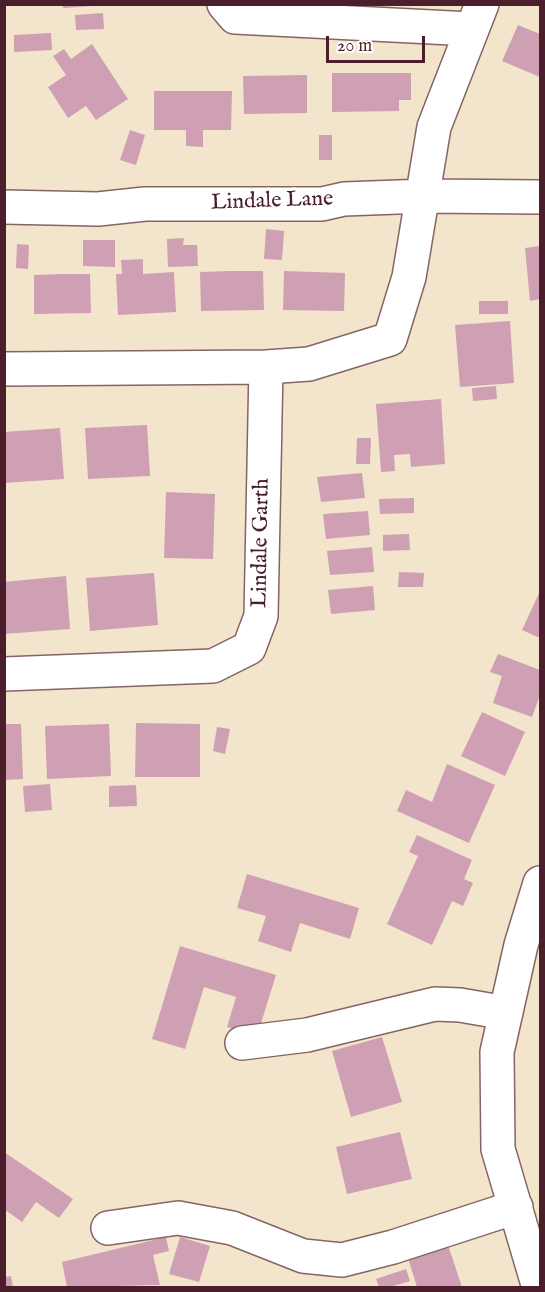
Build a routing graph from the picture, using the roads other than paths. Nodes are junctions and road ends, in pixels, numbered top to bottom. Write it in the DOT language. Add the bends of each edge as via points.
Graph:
graph roads {
  1 [pos="224,4"];
  2 [pos="476,17"];
  3 [pos="424,196"];
  4 [pos="540,196"];
  5 [pos="4,207"];
  6 [pos="266,367"];
  7 [pos="4,369"];
  8 [pos="4,674"];
  9 [pos="540,883"];
  10 [pos="506,1013"];
  11 [pos="242,1043"];
  12 [pos="516,1207"];
  13 [pos="108,1228"];
  14 [pos="538,1287"];
  1 -- 2 [label="street" via="235,17"];
  2 -- 3 [label="street" via="434,127"];
  3 -- 4 [label="street, Lindale Lane"];
  3 -- 5 [label="street, Lindale Lane" via="344,199 322,204"];
  3 -- 6 [label="street" via="409,277 390,339 309,364"];
  6 -- 7 [label="street"];
  6 -- 8 [label="street, Lindale Garth" via="261,616 249,648 213,666"];
  9 -- 10 [label="street"];
  10 -- 11 [label="street" via="435,1004 307,1035"];
  10 -- 12 [label="street" via="497,1052 498,1149"];
  12 -- 13 [label="street" via="342,1260 303,1256 232,1228 178,1218"];
  12 -- 14 [label="street"];
}
